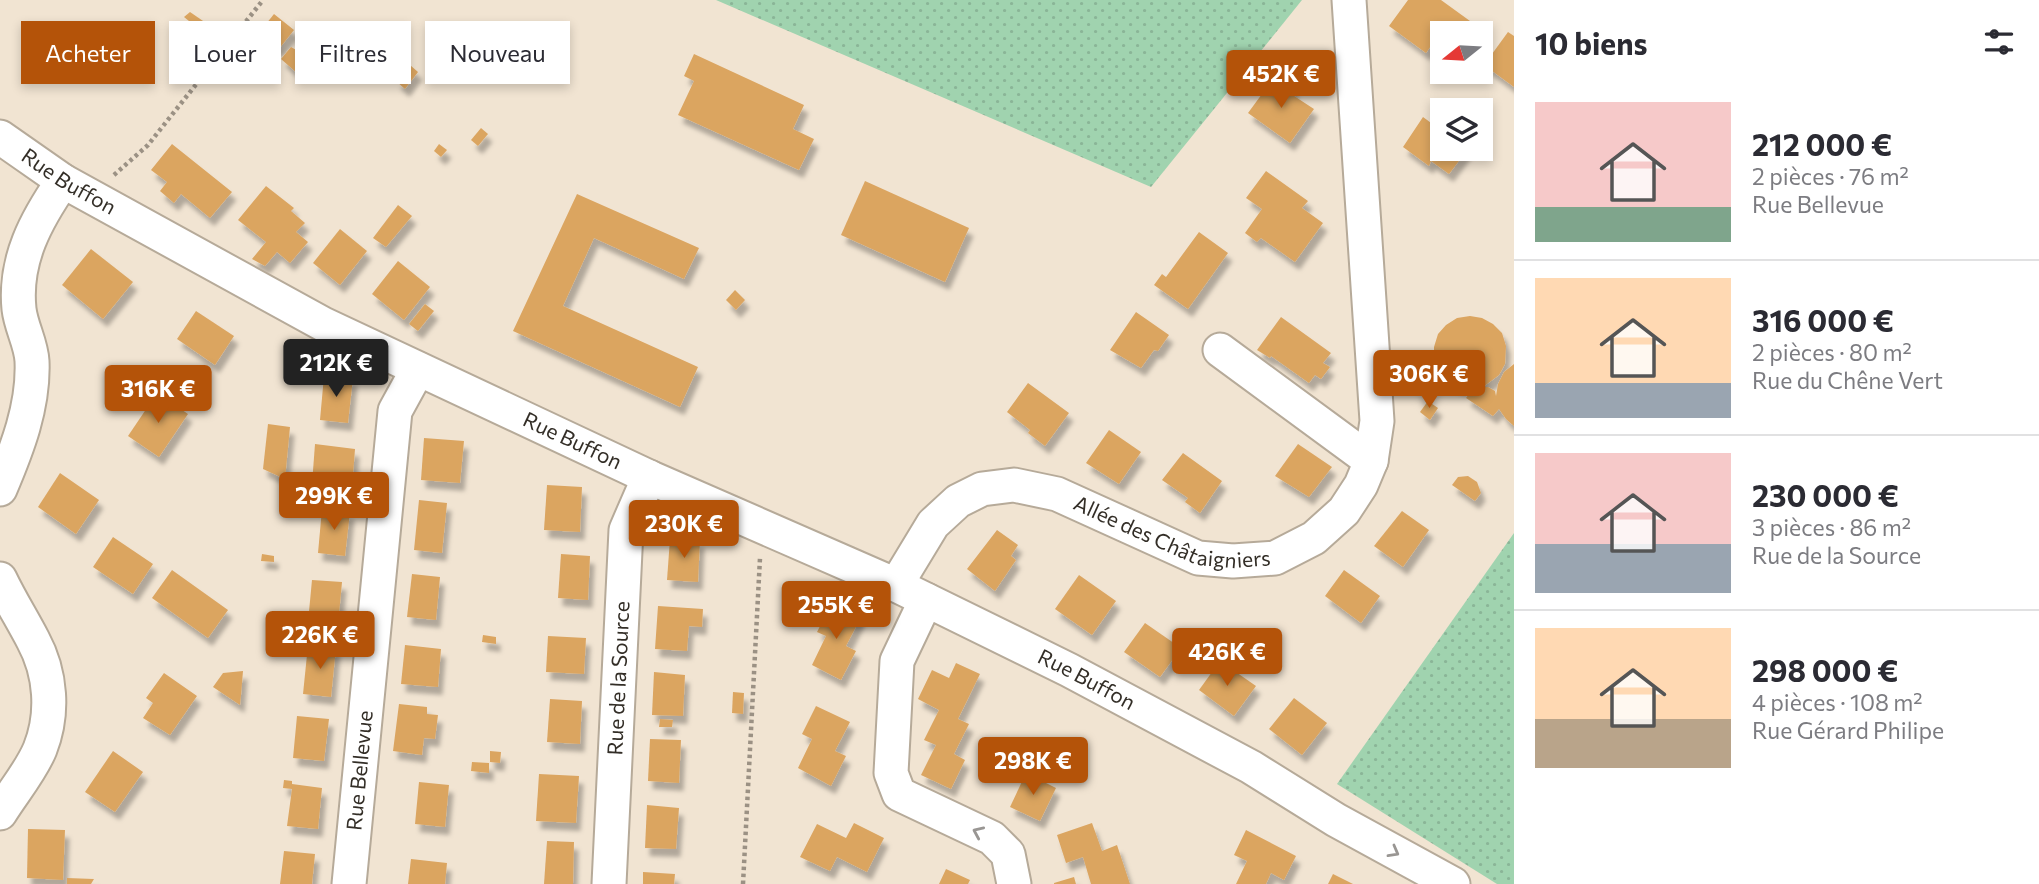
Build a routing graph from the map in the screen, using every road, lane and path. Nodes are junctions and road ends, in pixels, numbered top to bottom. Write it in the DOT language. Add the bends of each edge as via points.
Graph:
graph roads {
  1 [pos="263,0"];
  2 [pos="1349,0"];
  3 [pos="0,137"];
  4 [pos="76,189"];
  5 [pos="1220,350"];
  6 [pos="418,369"];
  7 [pos="1371,461"];
  8 [pos="649,477"];
  9 [pos="0,489"];
  10 [pos="762,526"];
  11 [pos="0,579"];
  12 [pos="896,585"];
  13 [pos="926,600"];
  14 [pos="0,813"];
  15 [pos="349,884"];
  16 [pos="609,884"];
  17 [pos="743,884"];
  18 [pos="1014,884"];
  19 [pos="1453,884"];
  1 -- 4 [label="path" via="148,145"];
  2 -- 7 [label="street, Allée des Châtaigniers" via="1377,421"];
  3 -- 4 [label="street, Rue Buffon"];
  4 -- 6 [label="street, Rue Buffon" via="323,324"];
  4 -- 9 [label="street" via="29,235 19,273 19,310 32,359 30,393 18,448"];
  5 -- 7 [label="street"];
  6 -- 8 [label="street, Rue Buffon"];
  6 -- 15 [label="street, Rue Bellevue" via="395,411"];
  7 -- 12 [label="street, Allée des Châtaigniers" via="1344,511 1314,538 1275,558 1198,558 1058,494 1014,485 982,489 958,501 933,524"];
  8 -- 10 [label="street, Rue Buffon"];
  8 -- 16 [label="street, Rue de la Source" via="626,530"];
  10 -- 12 [label="street, Rue Buffon"];
  10 -- 17 [label="path"];
  11 -- 14 [label="street" via="46,674 48,715 39,750"];
  12 -- 13 [label="street, Rue Buffon"];
  18 -- 13 [label="street, one-way" via="1008,854 992,838 900,794 891,773 897,661"];
  13 -- 19 [label="street, Rue Buffon, one-way" via="1251,766 1336,820"];
}
